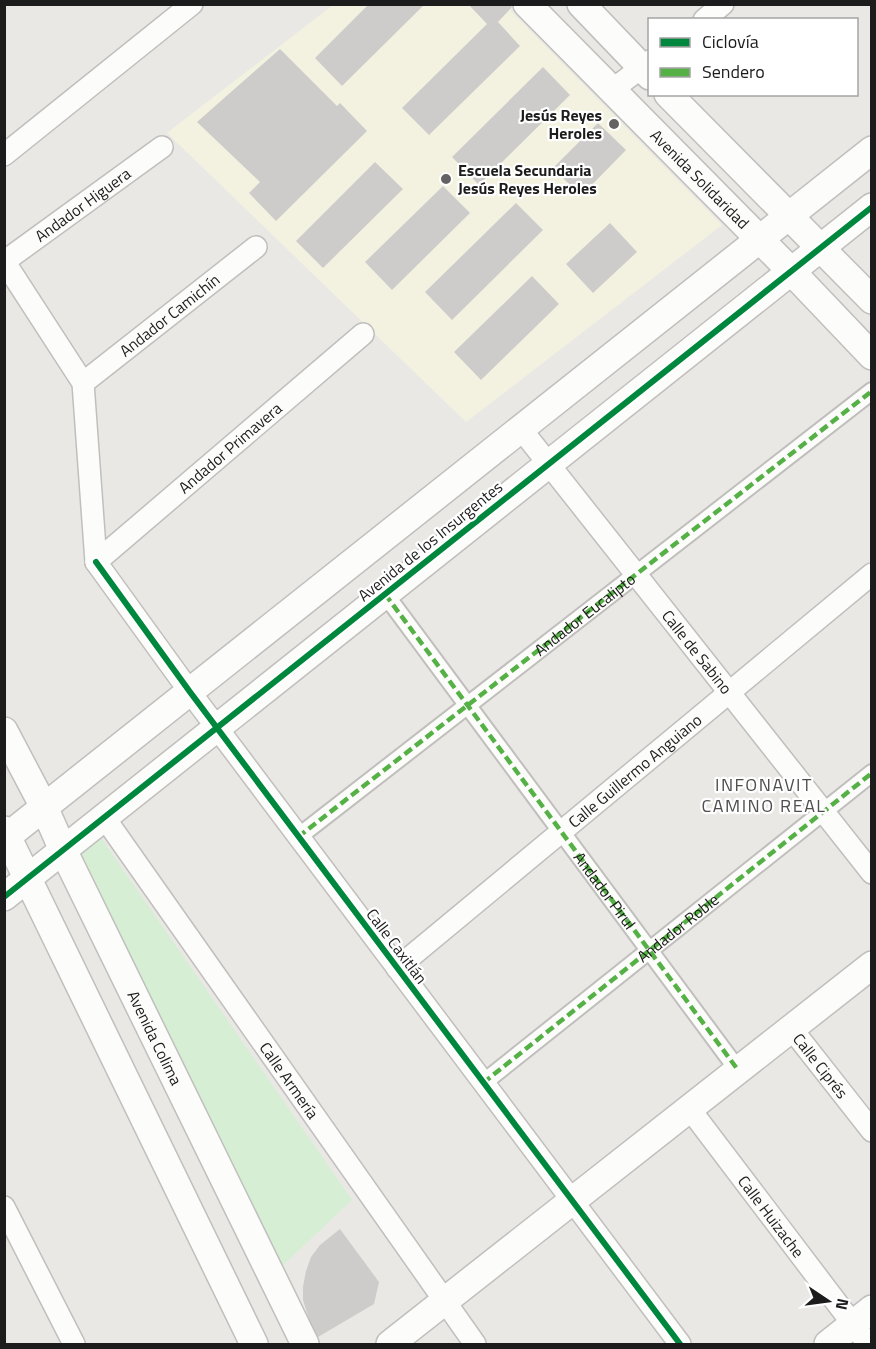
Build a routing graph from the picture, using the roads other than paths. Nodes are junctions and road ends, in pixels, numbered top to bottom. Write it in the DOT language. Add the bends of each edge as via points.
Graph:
graph roads {
  1 [pos="192,4"];
  2 [pos="527,4"];
  3 [pos="581,4"];
  4 [pos="723,4"];
  5 [pos="706,18"];
  6 [pos="647,68"];
  7 [pos="612,90"];
  8 [pos="670,96"];
  9 [pos="162,147"];
  10 [pos="872,150"];
  11 [pos="4,155"];
  12 [pos="872,207"];
  13 [pos="787,217"];
  14 [pos="759,239"];
  15 [pos="256,247"];
  16 [pos="820,248"];
  17 [pos="5,261"];
  18 [pos="791,271"];
  19 [pos="872,300"];
  20 [pos="363,334"];
  21 [pos="872,356"];
  22 [pos="83,383"];
  23 [pos="872,391"];
  24 [pos="521,429"];
  25 [pos="548,464"];
  26 [pos="96,562"];
  27 [pos="636,574"];
  28 [pos="872,574"];
  29 [pos="385,594"];
  30 [pos="190,692"];
  31 [pos="729,692"];
  32 [pos="467,706"];
  33 [pos="217,728"];
  34 [pos="4,731"];
  35 [pos="872,773"];
  36 [pos="44,807"];
  37 [pos="823,812"];
  38 [pos="104,817"];
  39 [pos="561,832"];
  40 [pos="6,835"];
  41 [pos="298,837"];
  42 [pos="63,850"];
  43 [pos="872,873"];
  44 [pos="28,878"];
  45 [pos="4,897"];
  46 [pos="649,951"];
  47 [pos="872,965"];
  48 [pos="397,968"];
  49 [pos="791,1028"];
  50 [pos="738,1070"];
  51 [pos="483,1083"];
  52 [pos="689,1108"];
  53 [pos="872,1131"];
  54 [pos="572,1201"];
  55 [pos="4,1206"];
  56 [pos="445,1302"];
  57 [pos="864,1326"];
  58 [pos="74,1344"];
  59 [pos="254,1344"];
  60 [pos="304,1344"];
  61 [pos="390,1344"];
  62 [pos="476,1344"];
  63 [pos="680,1344"];
  64 [pos="828,1344"];
  1 -- 11 [label="street"];
  2 -- 7 [label="street, Avenida Solidaridad"];
  3 -- 6 [label="street"];
  4 -- 5 [label="street"];
  6 -- 7 [label="street"];
  7 -- 14 [label="street, Avenida Solidaridad"];
  8 -- 13 [label="street"];
  9 -- 17 [label="street, Andador Higuera"];
  10 -- 13 [label="street, Avenida de los Insurgentes"];
  12 -- 16 [label="street, Avenida de los Insurgentes"];
  13 -- 14 [label="street, Avenida de los Insurgentes"];
  13 -- 16 [label="street"];
  14 -- 18 [label="street, Avenida Solidaridad"];
  14 -- 24 [label="street, Avenida de los Insurgentes"];
  15 -- 22 [label="street, Andador Camichín"];
  16 -- 18 [label="street, Avenida de los Insurgentes"];
  16 -- 19 [label="street"];
  17 -- 22 [label="street"];
  18 -- 21 [label="street, Avenida Solidaridad"];
  18 -- 25 [label="street, Avenida de los Insurgentes"];
  20 -- 26 [label="street, Andador Primavera"];
  22 -- 26 [label="street"];
  23 -- 27 [label="street, Andador Eucalipto"];
  24 -- 25 [label="street, Calle de Sabino"];
  24 -- 30 [label="street, Avenida de los Insurgentes"];
  25 -- 27 [label="street, Calle de Sabino"];
  25 -- 29 [label="street, Avenida de los Insurgentes"];
  26 -- 30 [label="street, Calle Caxitlán"];
  27 -- 31 [label="street, Calle de Sabino"];
  27 -- 32 [label="street, Andador Eucalipto"];
  28 -- 31 [label="street, Calle Guillermo Anguiano"];
  29 -- 32 [label="street, Andador Pirul"];
  29 -- 33 [label="street, Avenida de los Insurgentes"];
  30 -- 33 [label="street, Calle Caxitlán"];
  30 -- 36 [label="street, Avenida de los Insurgentes"];
  31 -- 37 [label="street, Calle de Sabino"];
  31 -- 39 [label="street, Calle Guillermo Anguiano"];
  32 -- 39 [label="street, Andador Pirul"];
  32 -- 41 [label="street, Andador Eucalipto"];
  33 -- 38 [label="street, Avenida de los Insurgentes"];
  33 -- 41 [label="street, Calle Caxitlán"];
  34 -- 36 [label="street, Avenida Colima"];
  35 -- 37 [label="street, Andador Roble"];
  36 -- 40 [label="street, Avenida de los Insurgentes"];
  36 -- 42 [label="street, Avenida Colima"];
  37 -- 43 [label="street, Calle de Sabino"];
  37 -- 46 [label="street, Andador Roble"];
  38 -- 42 [label="street, Avenida de los Insurgentes"];
  38 -- 56 [label="street, Calle Armería"];
  39 -- 46 [label="street, Andador Pirul"];
  39 -- 48 [label="street, Calle Guillermo Anguiano"];
  40 -- 44 [label="street"];
  41 -- 48 [label="street, Calle Caxitlán"];
  42 -- 44 [label="street, Avenida de los Insurgentes"];
  42 -- 60 [label="street, Avenida Colima"];
  44 -- 45 [label="street, Avenida de los Insurgentes"];
  44 -- 59 [label="street"];
  46 -- 50 [label="street, Andador Pirul"];
  46 -- 51 [label="street, Andador Roble"];
  47 -- 49 [label="street"];
  48 -- 51 [label="street, Calle Caxitlán"];
  49 -- 50 [label="street"];
  49 -- 53 [label="street, Calle Ciprés"];
  50 -- 52 [label="street"];
  51 -- 54 [label="street, Calle Caxitlán"];
  52 -- 54 [label="street"];
  52 -- 57 [label="street, Calle Huizache"];
  54 -- 56 [label="street"];
  54 -- 63 [label="street, Calle Caxitlán"];
  55 -- 58 [label="street"];
  56 -- 61 [label="street"];
  56 -- 62 [label="street, Calle Armería"];
  57 -- 64 [label="street"];
}
